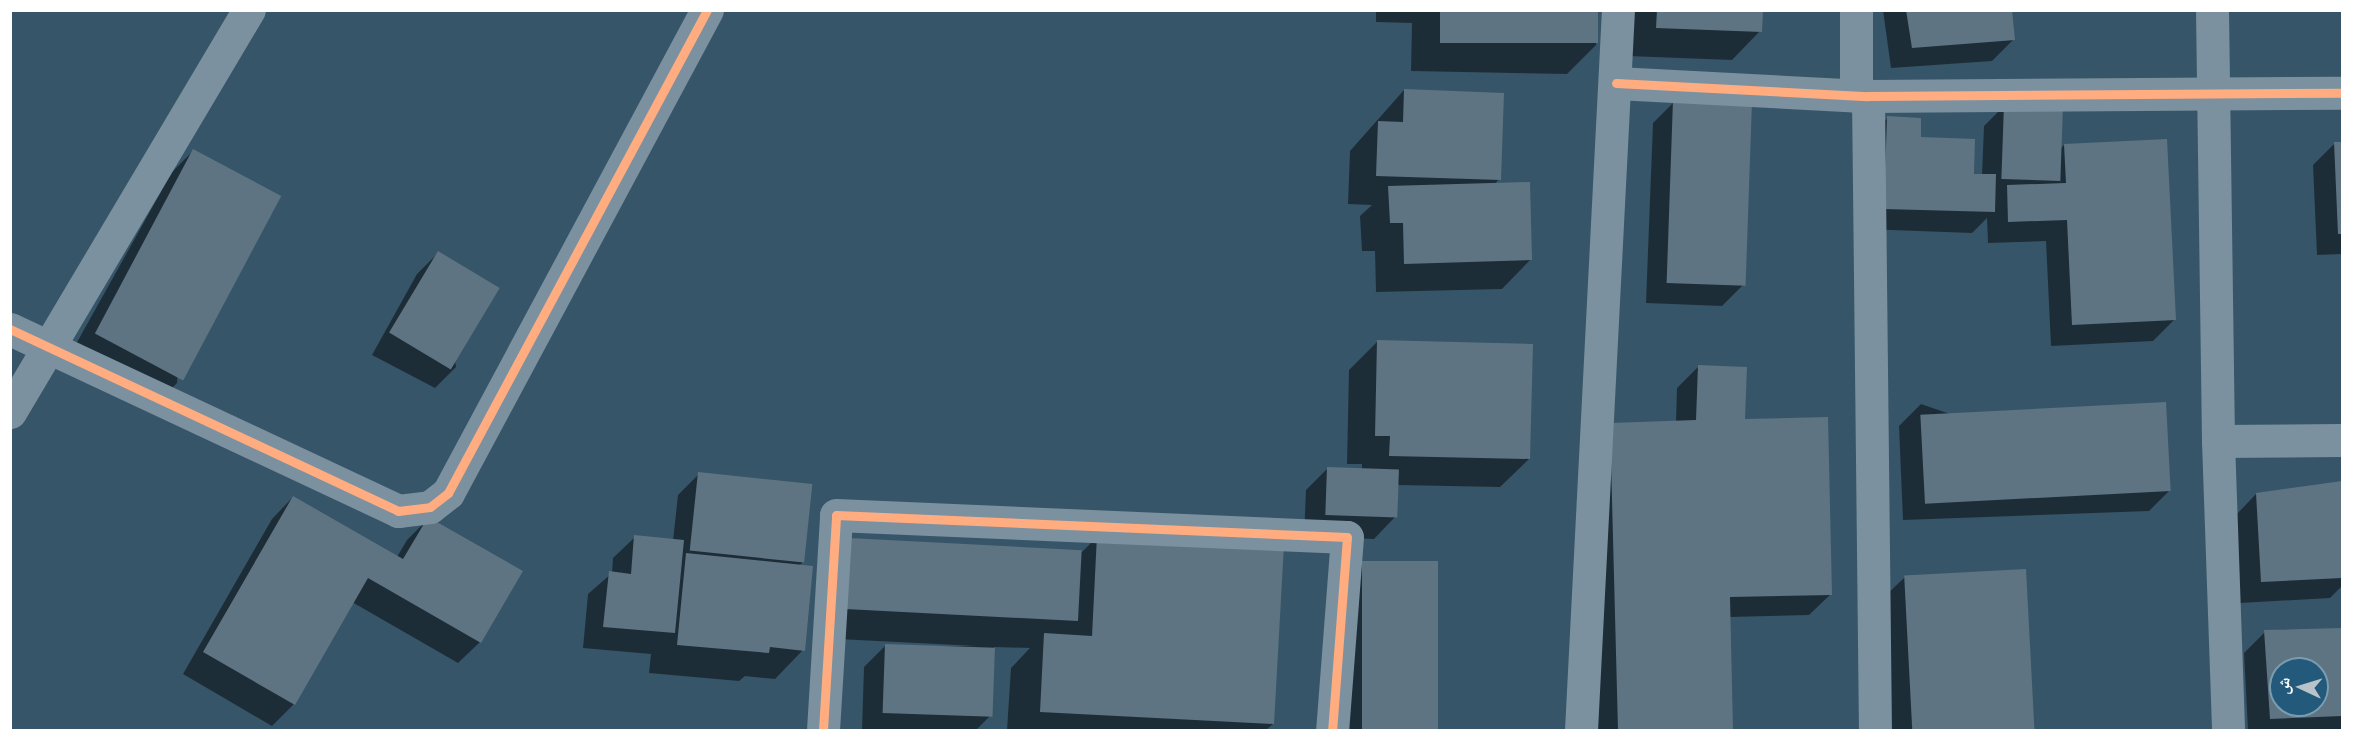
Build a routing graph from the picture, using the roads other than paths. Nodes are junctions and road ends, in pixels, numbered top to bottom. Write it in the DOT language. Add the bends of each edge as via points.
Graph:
graph roads {
  1 [pos="249,10"];
  2 [pos="707,10"];
  3 [pos="1618,10"];
  4 [pos="1856,10"];
  5 [pos="2212,10"];
  6 [pos="1616,83"];
  7 [pos="2211,93"];
  8 [pos="2343,93"];
  9 [pos="1862,96"];
  10 [pos="10,329"];
  11 [pos="46,347"];
  12 [pos="10,412"];
  13 [pos="2343,440"];
  14 [pos="2218,441"];
  15 [pos="824,730"];
  16 [pos="1332,730"];
  17 [pos="1581,730"];
  18 [pos="1875,730"];
  19 [pos="2229,730"];
  1 -- 11 [label="street" via="210,83"];
  2 -- 11 [label="street" via="448,493 430,507 398,511"];
  3 -- 6 [label="street"];
  4 -- 9 [label="street"];
  5 -- 7 [label="street"];
  6 -- 9 [label="street"];
  6 -- 17 [label="street"];
  7 -- 8 [label="street"];
  7 -- 9 [label="street"];
  7 -- 14 [label="street"];
  9 -- 18 [label="street"];
  10 -- 11 [label="street"];
  11 -- 12 [label="street"];
  13 -- 14 [label="street"];
  14 -- 19 [label="street"];
  15 -- 16 [label="street" via="836,515 1347,537"];
}
